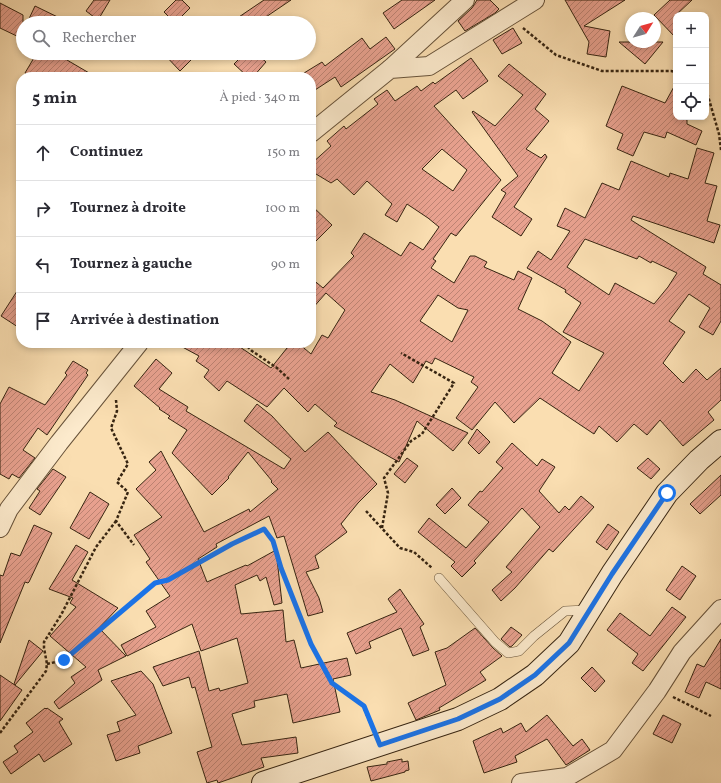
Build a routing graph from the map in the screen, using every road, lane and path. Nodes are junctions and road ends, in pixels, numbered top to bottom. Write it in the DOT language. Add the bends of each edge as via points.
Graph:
graph roads {
  1 [pos="465,0"];
  2 [pos="536,0"];
  3 [pos="510,17"];
  4 [pos="390,69"];
  5 [pos="673,71"];
  6 [pos="709,100"];
  7 [pos="316,129"];
  8 [pos="721,150"];
  9 [pos="135,348"];
  10 [pos="249,348"];
  11 [pos="401,353"];
  12 [pos="113,376"];
  13 [pos="289,379"];
  14 [pos="721,441"];
  15 [pos="366,510"];
  16 [pos="116,521"];
  17 [pos="0,528"];
  18 [pos="382,528"];
  19 [pos="134,545"];
  20 [pos="440,578"];
  21 [pos="591,609"];
  22 [pos="721,609"];
  23 [pos="47,664"];
  24 [pos="660,687"];
  25 [pos="712,716"];
  26 [pos="0,733"];
  27 [pos="380,745"];
  28 [pos="263,783"];
  29 [pos="521,783"];
  1 -- 4 [label="street"];
  2 -- 3 [label="street"];
  3 -- 4 [label="street" via="428,66"];
  3 -- 5 [label="path" via="556,55 602,71"];
  4 -- 7 [label="street"];
  6 -- 8 [label="path"];
  9 -- 12 [label="street"];
  10 -- 13 [label="path"];
  11 -- 18 [label="path" via="454,383 422,434 411,441 384,478 388,493"];
  12 -- 16 [label="path" via="116,384 117,411 111,428 128,464 117,482 128,492"];
  12 -- 17 [label="street" via="9,509"];
  14 -- 21 [label="main road" via="667,493"];
  15 -- 18 [label="path"];
  16 -- 19 [label="path"];
  16 -- 23 [label="path" via="96,547 44,642"];
  18 -- 20 [label="path" via="400,548 414,552"];
  20 -- 21 [label="lane" via="495,642 508,653 519,651 565,611"];
  21 -- 27 [label="main road" via="569,643 535,675 500,699 458,719"];
  22 -- 24 [label="street" via="682,652"];
  23 -- 26 [label="path" via="46,671"];
  23 -- 27 [label="path" via="64,660 155,583 168,580 264,529 273,541 311,644 332,683 364,706"];
  24 -- 25 [label="path" via="671,696"];
  24 -- 29 [label="street" via="613,750 566,777"];
  27 -- 28 [label="main road"];
}
